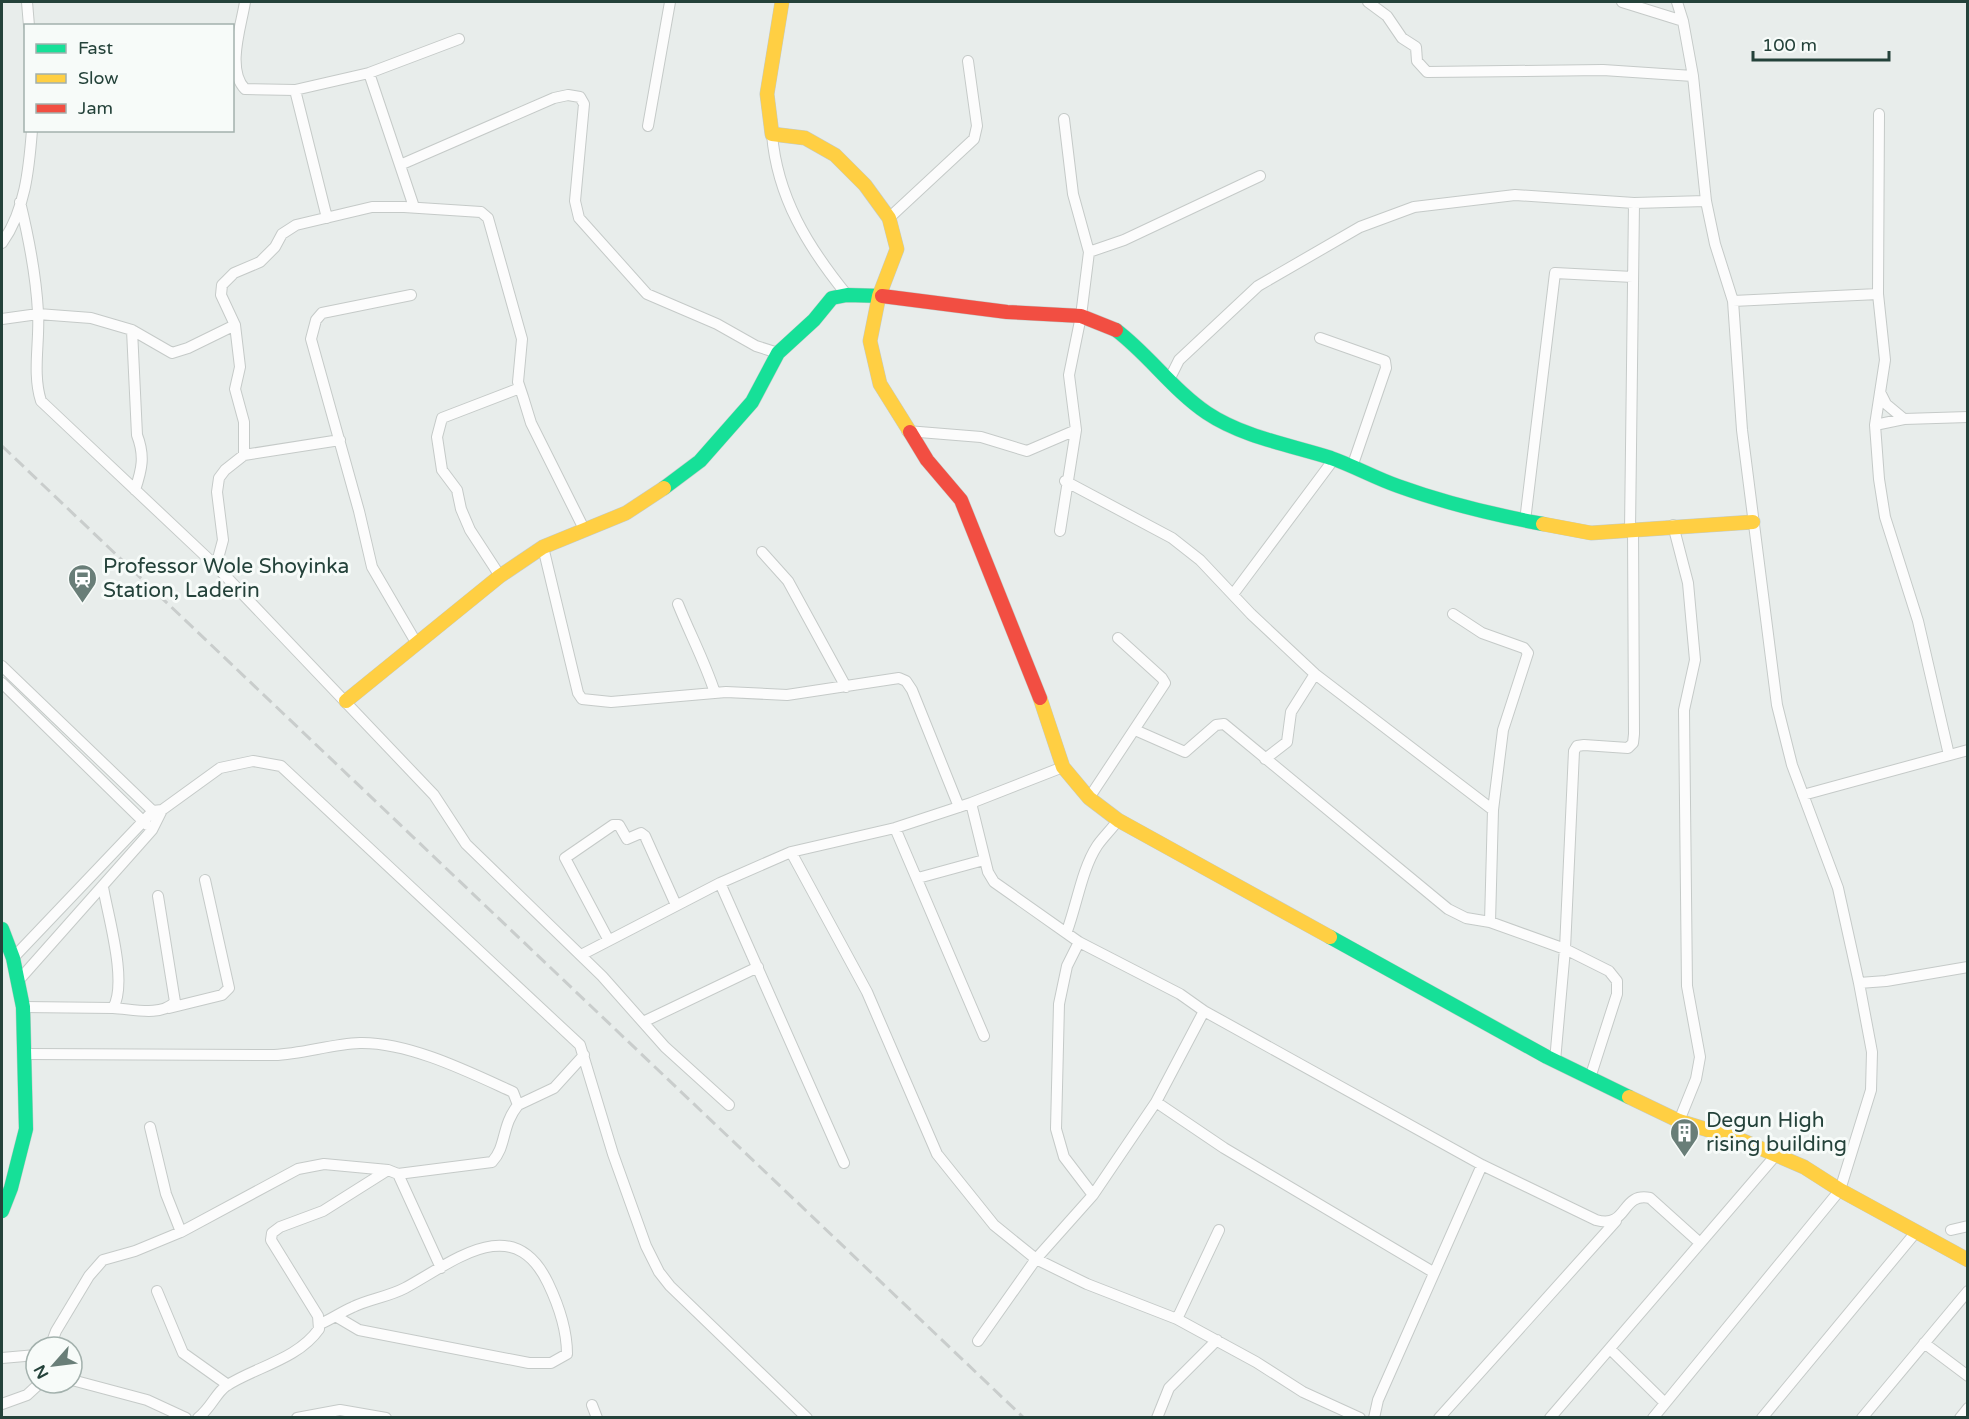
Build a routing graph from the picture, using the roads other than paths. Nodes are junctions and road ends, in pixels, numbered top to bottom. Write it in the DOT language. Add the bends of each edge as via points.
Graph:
graph roads {
  1 [pos="27,2"];
  2 [pos="245,2"];
  3 [pos="670,2"];
  4 [pos="783,2"];
  5 [pos="1368,2"];
  6 [pos="1622,2"];
  7 [pos="1677,2"];
  8 [pos="1683,21"];
  9 [pos="29,24"];
  10 [pos="459,39"];
  11 [pos="968,61"];
  12 [pos="369,73"];
  13 [pos="1693,76"];
  14 [pos="295,90"];
  15 [pos="1879,114"];
  16 [pos="1064,119"];
  17 [pos="648,126"];
  18 [pos="32,132"];
  19 [pos="772,134"];
  20 [pos="400,165"];
  21 [pos="1260,176"];
  22 [pos="1706,201"];
  23 [pos="20,202"];
  24 [pos="1634,203"];
  25 [pos="414,207"];
  26 [pos="327,218"];
  27 [pos="889,218"];
  28 [pos="2,243"];
  29 [pos="1089,252"];
  30 [pos="1633,277"];
  31 [pos="1878,294"];
  32 [pos="411,295"];
  33 [pos="847,295"];
  34 [pos="879,296"];
  35 [pos="1733,301"];
  36 [pos="38,314"];
  37 [pos="1081,316"];
  38 [pos="2,319"];
  39 [pos="236,325"];
  40 [pos="132,330"];
  41 [pos="1320,338"];
  42 [pos="778,352"];
  43 [pos="1169,380"];
  44 [pos="520,388"];
  45 [pos="1880,392"];
  46 [pos="1968,417"];
  47 [pos="1904,419"];
  48 [pos="1875,425"];
  49 [pos="1076,430"];
  50 [pos="907,431"];
  51 [pos="340,440"];
  52 [pos="244,455"];
  53 [pos="1334,459"];
  54 [pos="1352,467"];
  55 [pos="1065,481"];
  56 [pos="135,490"];
  57 [pos="1525,520"];
  58 [pos="1753,522"];
  59 [pos="1673,525"];
  60 [pos="584,529"];
  61 [pos="1631,530"];
  62 [pos="1059,531"];
  63 [pos="543,547"];
  64 [pos="762,552"];
  65 [pos="216,567"];
  66 [pos="500,576"];
  67 [pos="1234,593"];
  68 [pos="678,604"];
  69 [pos="1453,614"];
  70 [pos="1118,639"];
  71 [pos="417,644"];
  72 [pos="2,666"];
  73 [pos="1315,674"];
  74 [pos="2,683"];
  75 [pos="846,687"];
  76 [pos="715,693"];
  77 [pos="346,701"];
  78 [pos="1135,730"];
  79 [pos="1968,750"];
  80 [pos="1949,755"];
  81 [pos="1265,759"];
  82 [pos="1063,767"];
  83 [pos="1803,795"];
  84 [pos="1089,798"];
  85 [pos="971,803"];
  86 [pos="959,807"];
  87 [pos="1493,810"];
  88 [pos="158,813"];
  89 [pos="1119,820"];
  90 [pos="143,821"];
  91 [pos="895,828"];
  92 [pos="152,830"];
  93 [pos="791,852"];
  94 [pos="984,860"];
  95 [pos="918,878"];
  96 [pos="205,880"];
  97 [pos="720,883"];
  98 [pos="104,887"];
  99 [pos="158,896"];
  100 [pos="676,904"];
  101 [pos="1490,922"];
  102 [pos="2,929"];
  103 [pos="1066,931"];
  104 [pos="608,939"];
  105 [pos="1079,942"];
  106 [pos="1564,949"];
  107 [pos="581,955"];
  108 [pos="13,958"];
  109 [pos="1968,967"];
  110 [pos="758,968"];
  111 [pos="19,980"];
  112 [pos="1859,983"];
  113 [pos="23,1007"];
  114 [pos="113,1008"];
  115 [pos="169,1008"];
  116 [pos="1204,1011"];
  117 [pos="643,1022"];
  118 [pos="984,1036"];
  119 [pos="25,1054"];
  120 [pos="584,1055"];
  121 [pos="1555,1061"];
  122 [pos="1590,1078"];
  123 [pos="1156,1102"];
  124 [pos="518,1105"];
  125 [pos="729,1105"];
  126 [pos="1679,1121"];
  127 [pos="150,1128"];
  128 [pos="1776,1155"];
  129 [pos="844,1162"];
  130 [pos="1482,1165"];
  131 [pos="393,1172"];
  132 [pos="1840,1190"];
  133 [pos="1093,1195"];
  134 [pos="2,1211"];
  135 [pos="1618,1219"];
  136 [pos="1968,1226"];
  137 [pos="1219,1230"];
  138 [pos="1951,1230"];
  139 [pos="181,1232"];
  140 [pos="1916,1232"];
  141 [pos="1700,1243"];
  142 [pos="1036,1259"];
  143 [pos="1968,1260"];
  144 [pos="441,1268"];
  145 [pos="1433,1272"];
  146 [pos="157,1291"];
  147 [pos="1968,1291"];
  148 [pos="337,1317"];
  149 [pos="1178,1318"];
  150 [pos="320,1324"];
  151 [pos="54,1335"];
  152 [pos="1217,1340"];
  153 [pos="978,1341"];
  154 [pos="1924,1343"];
  155 [pos="1610,1349"];
  156 [pos="24,1356"];
  157 [pos="2,1358"];
  158 [pos="1968,1376"];
  159 [pos="84,1383"];
  160 [pos="228,1385"];
  161 [pos="27,1395"];
  162 [pos="1665,1403"];
  163 [pos="2,1404"];
  164 [pos="592,1406"];
  165 [pos="1968,1408"];
  166 [pos="186,1418"];
  167 [pos="198,1418"];
  168 [pos="297,1418"];
  169 [pos="386,1418"];
  170 [pos="597,1418"];
  171 [pos="807,1418"];
  172 [pos="1157,1418"];
  173 [pos="1360,1418"];
  174 [pos="1374,1418"];
  175 [pos="1440,1418"];
  176 [pos="1550,1418"];
  177 [pos="1653,1418"];
  178 [pos="1762,1418"];
  179 [pos="1862,1418"];
  180 [pos="1960,1418"];
  1 -- 9 [label="street"];
  2 -- 14 [label="street" via="235,70 238,82 245,89"];
  3 -- 17 [label="street"];
  4 -- 19 [label="street" via="767,94"];
  5 -- 13 [label="street" via="1387,16 1402,38 1416,47 1417,61 1427,72 1603,70"];
  6 -- 8 [label="street"];
  7 -- 8 [label="street"];
  8 -- 13 [label="street"];
  10 -- 12 [label="street"];
  11 -- 27 [label="street" via="977,126 974,139"];
  12 -- 14 [label="street"];
  12 -- 20 [label="street"];
  13 -- 22 [label="street"];
  14 -- 26 [label="street"];
  15 -- 31 [label="street"];
  16 -- 29 [label="street" via="1073,194"];
  18 -- 23 [label="street" via="29,171"];
  19 -- 27 [label="street" via="805,138 836,155"];
  19 -- 33 [label="street" via="780,178 801,230 815,255"];
  20 -- 25 [label="street"];
  20 -- 42 [label="street" via="554,98 580,97 584,104 575,201 579,218 647,294 717,324 756,346"];
  21 -- 29 [label="street" via="1124,240"];
  22 -- 24 [label="street"];
  22 -- 35 [label="street" via="1714,244"];
  23 -- 28 [label="street"];
  23 -- 36 [label="street" via="34,264"];
  24 -- 30 [label="street"];
  24 -- 43 [label="street" via="1515,195 1414,207 1360,227 1258,286 1179,360"];
  25 -- 26 [label="street" via="372,207"];
  25 -- 44 [label="street" via="481,212 488,218 522,339"];
  26 -- 39 [label="street" via="296,225 282,234 260,262 234,273 222,285 221,295"];
  27 -- 34 [label="street" via="897,249"];
  29 -- 37 [label="street"];
  30 -- 57 [label="street" via="1555,273"];
  30 -- 61 [label="street"];
  31 -- 35 [label="street"];
  31 -- 45 [label="street" via="1885,360"];
  32 -- 51 [label="street" via="322,313 316,320 311,339"];
  33 -- 34 [label="street"];
  33 -- 42 [label="street" via="832,298"];
  34 -- 37 [label="street" via="1007,312"];
  34 -- 50 [label="street" via="870,351 880,384"];
  35 -- 58 [label="street"];
  36 -- 38 [label="street"];
  36 -- 40 [label="street" via="91,318"];
  36 -- 56 [label="street" via="37,388 41,400"];
  37 -- 43 [label="street" via="1116,330 1139,347"];
  37 -- 49 [label="street" via="1069,375"];
  39 -- 40 [label="street" via="172,353"];
  39 -- 52 [label="street" via="240,367 235,389 244,422"];
  40 -- 56 [label="street" via="137,435 143,451 143,468"];
  41 -- 54 [label="street" via="1385,361 1386,368"];
  42 -- 60 [label="street" via="752,402 700,461 626,513"];
  43 -- 53 [label="street" via="1207,413 1244,431"];
  44 -- 60 [label="street" via="531,423"];
  44 -- 66 [label="street" via="442,418 437,437 442,470 457,490 460,509 470,530"];
  45 -- 47 [label="street" via="1886,404"];
  45 -- 48 [label="street"];
  46 -- 47 [label="street"];
  47 -- 48 [label="street"];
  48 -- 80 [label="street" via="1885,517 1918,621"];
  49 -- 50 [label="street" via="1027,451 981,437"];
  49 -- 55 [label="street"];
  50 -- 82 [label="street" via="961,500 1045,711"];
  51 -- 52 [label="street"];
  51 -- 71 [label="street" via="372,567"];
  52 -- 65 [label="street" via="219,478 223,540"];
  53 -- 54 [label="street"];
  53 -- 67 [label="street"];
  54 -- 57 [label="street" via="1398,486"];
  55 -- 62 [label="street"];
  55 -- 67 [label="street" via="1172,538"];
  56 -- 65 [label="street"];
  57 -- 61 [label="street" via="1590,533"];
  58 -- 59 [label="street"];
  58 -- 83 [label="street" via="1778,705"];
  59 -- 61 [label="street"];
  59 -- 126 [label="street" via="1688,583 1695,660 1684,710 1687,986 1700,1057 1696,1079"];
  60 -- 63 [label="street"];
  61 -- 106 [label="street" via="1633,743 1628,748 1584,745 1574,751"];
  63 -- 66 [label="street"];
  63 -- 76 [label="street" via="582,699 611,702"];
  64 -- 75 [label="street" via="788,581"];
  65 -- 77 [label="street"];
  66 -- 71 [label="street"];
  67 -- 73 [label="street"];
  68 -- 76 [label="street"];
  69 -- 87 [label="street" via="1482,633 1528,653 1503,730"];
  70 -- 78 [label="street" via="1165,683"];
  71 -- 77 [label="street"];
  72 -- 88 [label="street"];
  73 -- 81 [label="street" via="1291,712 1287,742"];
  73 -- 87 [label="street"];
  74 -- 90 [label="street"];
  75 -- 76 [label="street" via="787,695"];
  75 -- 86 [label="street" via="899,678 906,681"];
  77 -- 107 [label="street" via="434,795 466,844"];
  78 -- 81 [label="street" via="1185,752 1216,725 1224,724"];
  78 -- 84 [label="street"];
  79 -- 80 [label="street"];
  80 -- 83 [label="street"];
  81 -- 101 [label="street" via="1448,909 1466,918"];
  82 -- 84 [label="street"];
  82 -- 85 [label="street"];
  83 -- 112 [label="street" via="1838,888"];
  84 -- 89 [label="street"];
  85 -- 86 [label="street"];
  85 -- 94 [label="street"];
  86 -- 91 [label="street"];
  87 -- 101 [label="street"];
  88 -- 90 [label="street"];
  88 -- 92 [label="street"];
  88 -- 120 [label="street" via="220,768 253,761 281,766 580,1045"];
  89 -- 103 [label="street" via="1097,846"];
  89 -- 121 [label="street"];
  90 -- 92 [label="street"];
  90 -- 108 [label="street"];
  91 -- 93 [label="street"];
  91 -- 95 [label="street"];
  92 -- 98 [label="street"];
  93 -- 97 [label="street"];
  93 -- 142 [label="street" via="867,992 937,1154 994,1225"];
  94 -- 95 [label="street"];
  94 -- 103 [label="street" via="994,882"];
  95 -- 118 [label="street"];
  96 -- 115 [label="street" via="229,988 222,995"];
  97 -- 100 [label="street"];
  97 -- 110 [label="street"];
  98 -- 111 [label="street"];
  98 -- 114 [label="street" via="117,966 118,1000"];
  99 -- 115 [label="street" via="175,1002"];
  100 -- 104 [label="street"];
  100 -- 104 [label="street" via="645,836 641,833 627,839 619,825 613,825 565,858"];
  101 -- 106 [label="street"];
  102 -- 108 [label="street"];
  103 -- 105 [label="street"];
  104 -- 107 [label="street"];
  105 -- 116 [label="street" via="1180,994"];
  105 -- 133 [label="street" via="1067,966 1059,1004 1056,1129 1064,1157"];
  106 -- 121 [label="street"];
  106 -- 122 [label="street" via="1609,970 1617,981 1617,994"];
  107 -- 117 [label="street"];
  108 -- 111 [label="street"];
  109 -- 112 [label="street"];
  110 -- 117 [label="street"];
  110 -- 129 [label="street"];
  111 -- 113 [label="street"];
  112 -- 132 [label="street" via="1872,1052 1871,1090"];
  113 -- 114 [label="street"];
  113 -- 119 [label="street"];
  114 -- 115 [label="street"];
  116 -- 123 [label="street"];
  116 -- 130 [label="street"];
  117 -- 125 [label="street"];
  119 -- 124 [label="street" via="274,1055 297,1054 318,1047 385,1043 513,1092"];
  119 -- 134 [label="street" via="26,1129"];
  120 -- 124 [label="street" via="554,1088"];
  120 -- 171 [label="street" via="613,1154 659,1272"];
  121 -- 122 [label="street"];
  122 -- 126 [label="street"];
  123 -- 133 [label="street"];
  123 -- 145 [label="street" via="1224,1148"];
  124 -- 131 [label="street" via="507,1118 499,1154 492,1162"];
  126 -- 128 [label="street"];
  127 -- 139 [label="street" via="166,1194"];
  128 -- 132 [label="street"];
  128 -- 141 [label="street"];
  130 -- 135 [label="street" via="1596,1220 1607,1223"];
  130 -- 145 [label="street"];
  131 -- 139 [label="street" via="324,1164 298,1169"];
  131 -- 144 [label="street"];
  131 -- 150 [label="street" via="323,1211 272,1233 272,1240"];
  132 -- 140 [label="street"];
  132 -- 162 [label="street"];
  133 -- 142 [label="street"];
  135 -- 141 [label="street" via="1631,1200 1640,1196 1650,1198"];
  135 -- 175 [label="street"];
  136 -- 138 [label="street"];
  137 -- 149 [label="street"];
  139 -- 151 [label="street" via="103,1260"];
  140 -- 143 [label="street"];
  140 -- 178 [label="street"];
  141 -- 155 [label="street"];
  142 -- 149 [label="street" via="1087,1284"];
  142 -- 153 [label="street"];
  144 -- 148 [label="street" via="402,1290 354,1306"];
  144 -- 148 [label="street" via="488,1245 527,1254 540,1268 557,1304 567,1354 551,1363 529,1363 359,1330"];
  145 -- 174 [label="street" via="1378,1400"];
  146 -- 160 [label="street" via="183,1353"];
  147 -- 154 [label="street"];
  148 -- 150 [label="street"];
  149 -- 152 [label="street"];
  150 -- 160 [label="street" via="315,1335 282,1360"];
  152 -- 172 [label="street" via="1169,1389"];
  152 -- 173 [label="street" via="1303,1392"];
  154 -- 158 [label="street"];
  154 -- 179 [label="street"];
  155 -- 162 [label="street"];
  155 -- 176 [label="street"];
  156 -- 157 [label="street"];
  159 -- 166 [label="street" via="147,1400"];
  160 -- 167 [label="street"];
  161 -- 163 [label="street"];
  162 -- 177 [label="street"];
  164 -- 170 [label="street"];
  165 -- 180 [label="street"];
  168 -- 169 [label="street" via="340,1410"];
}
